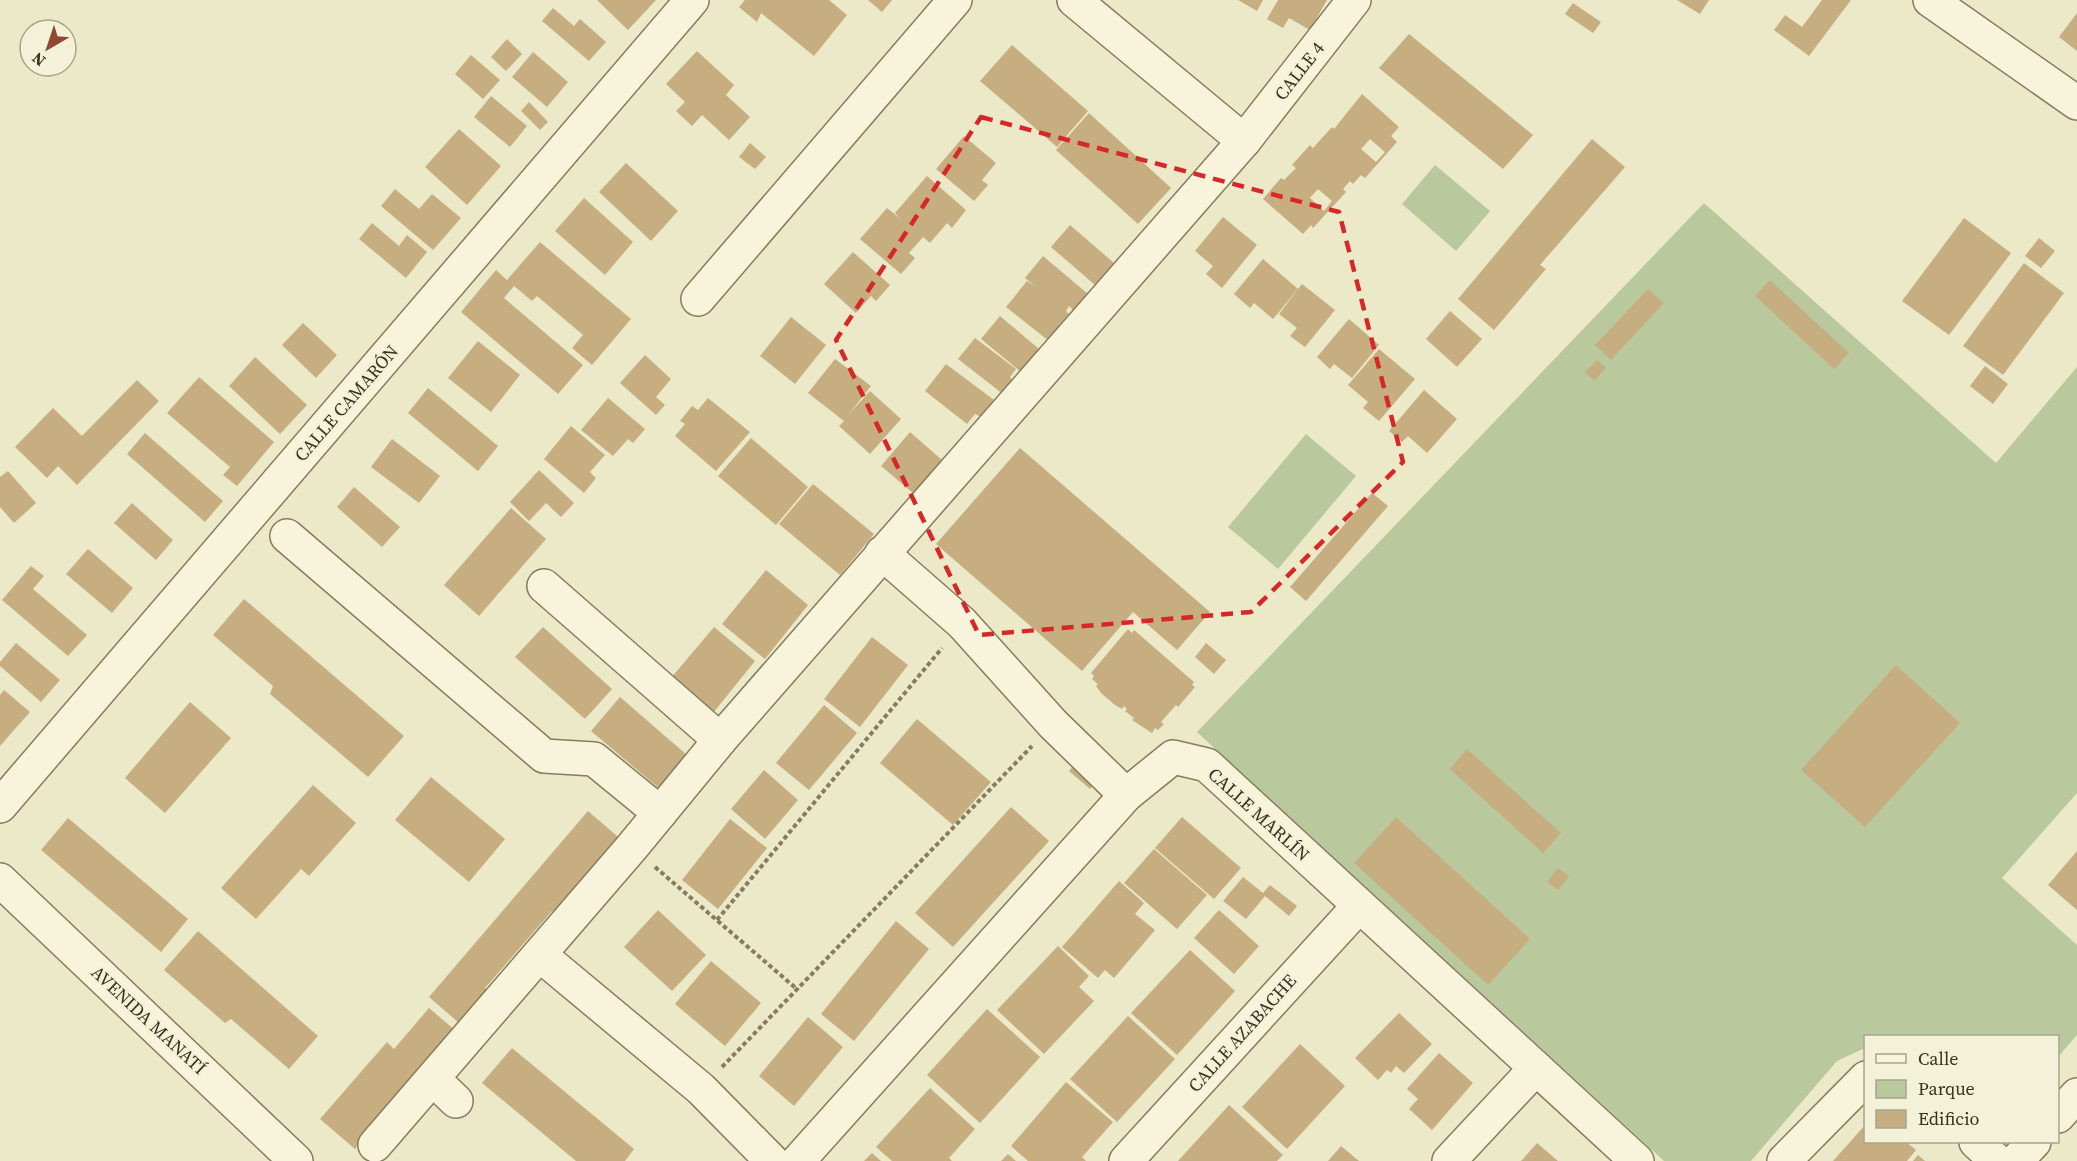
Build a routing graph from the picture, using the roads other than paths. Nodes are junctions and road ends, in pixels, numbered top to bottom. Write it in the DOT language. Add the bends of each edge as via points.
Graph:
graph roads {
  1 [pos="692,0"];
  2 [pos="955,0"];
  3 [pos="1074,0"];
  4 [pos="1354,0"];
  5 [pos="1930,0"];
  6 [pos="2077,103"];
  7 [pos="1244,141"];
  8 [pos="698,299"];
  9 [pos="287,536"];
  10 [pos="882,553"];
  11 [pos="544,586"];
  12 [pos="720,740"];
  13 [pos="1126,795"];
  14 [pos="0,806"];
  15 [pos="660,813"];
  16 [pos="0,880"];
  17 [pos="1359,906"];
  18 [pos="540,955"];
  19 [pos="1536,1068"];
  20 [pos="1864,1080"];
  21 [pos="2077,1095"];
  22 [pos="2059,1115"];
  23 [pos="1977,1143"];
  24 [pos="2033,1143"];
  25 [pos="375,1145"];
  26 [pos="296,1161"];
  27 [pos="772,1161"];
  28 [pos="798,1161"];
  29 [pos="1126,1161"];
  30 [pos="1449,1161"];
  31 [pos="1637,1161"];
  32 [pos="1784,1161"];
  33 [pos="1997,1161"];
  34 [pos="2016,1161"];
  1 -- 14 [label="street, CALLE CAMARÓN"];
  2 -- 8 [label="street"];
  3 -- 7 [label="street"];
  4 -- 7 [label="street, CALLE 4"];
  5 -- 6 [label="street"];
  7 -- 10 [label="street, CALLE 4"];
  9 -- 15 [label="street" via="544,756 594,759"];
  10 -- 12 [label="street, CALLE 4"];
  10 -- 13 [label="street" via="962,623 1053,724"];
  11 -- 12 [label="street"];
  12 -- 15 [label="street, CALLE 4"];
  13 -- 17 [label="street, CALLE MARLÍN" via="1173,757 1206,765"];
  13 -- 28 [label="street, CALLE MARLÍN"];
  15 -- 18 [label="street, CALLE 4"];
  16 -- 26 [label="street, AVENIDA MANATÍ"];
  17 -- 19 [label="street, CALLE MARLÍN"];
  17 -- 29 [label="street, CALLE AZABACHE"];
  18 -- 25 [label="street, CALLE 4" via="445,1090"];
  18 -- 27 [label="street" via="701,1089"];
  19 -- 30 [label="street"];
  19 -- 31 [label="street, CALLE MARLÍN"];
  20 -- 32 [label="street"];
  21 -- 22 [label="street"];
  23 -- 33 [label="street"];
  24 -- 34 [label="street"];
}
